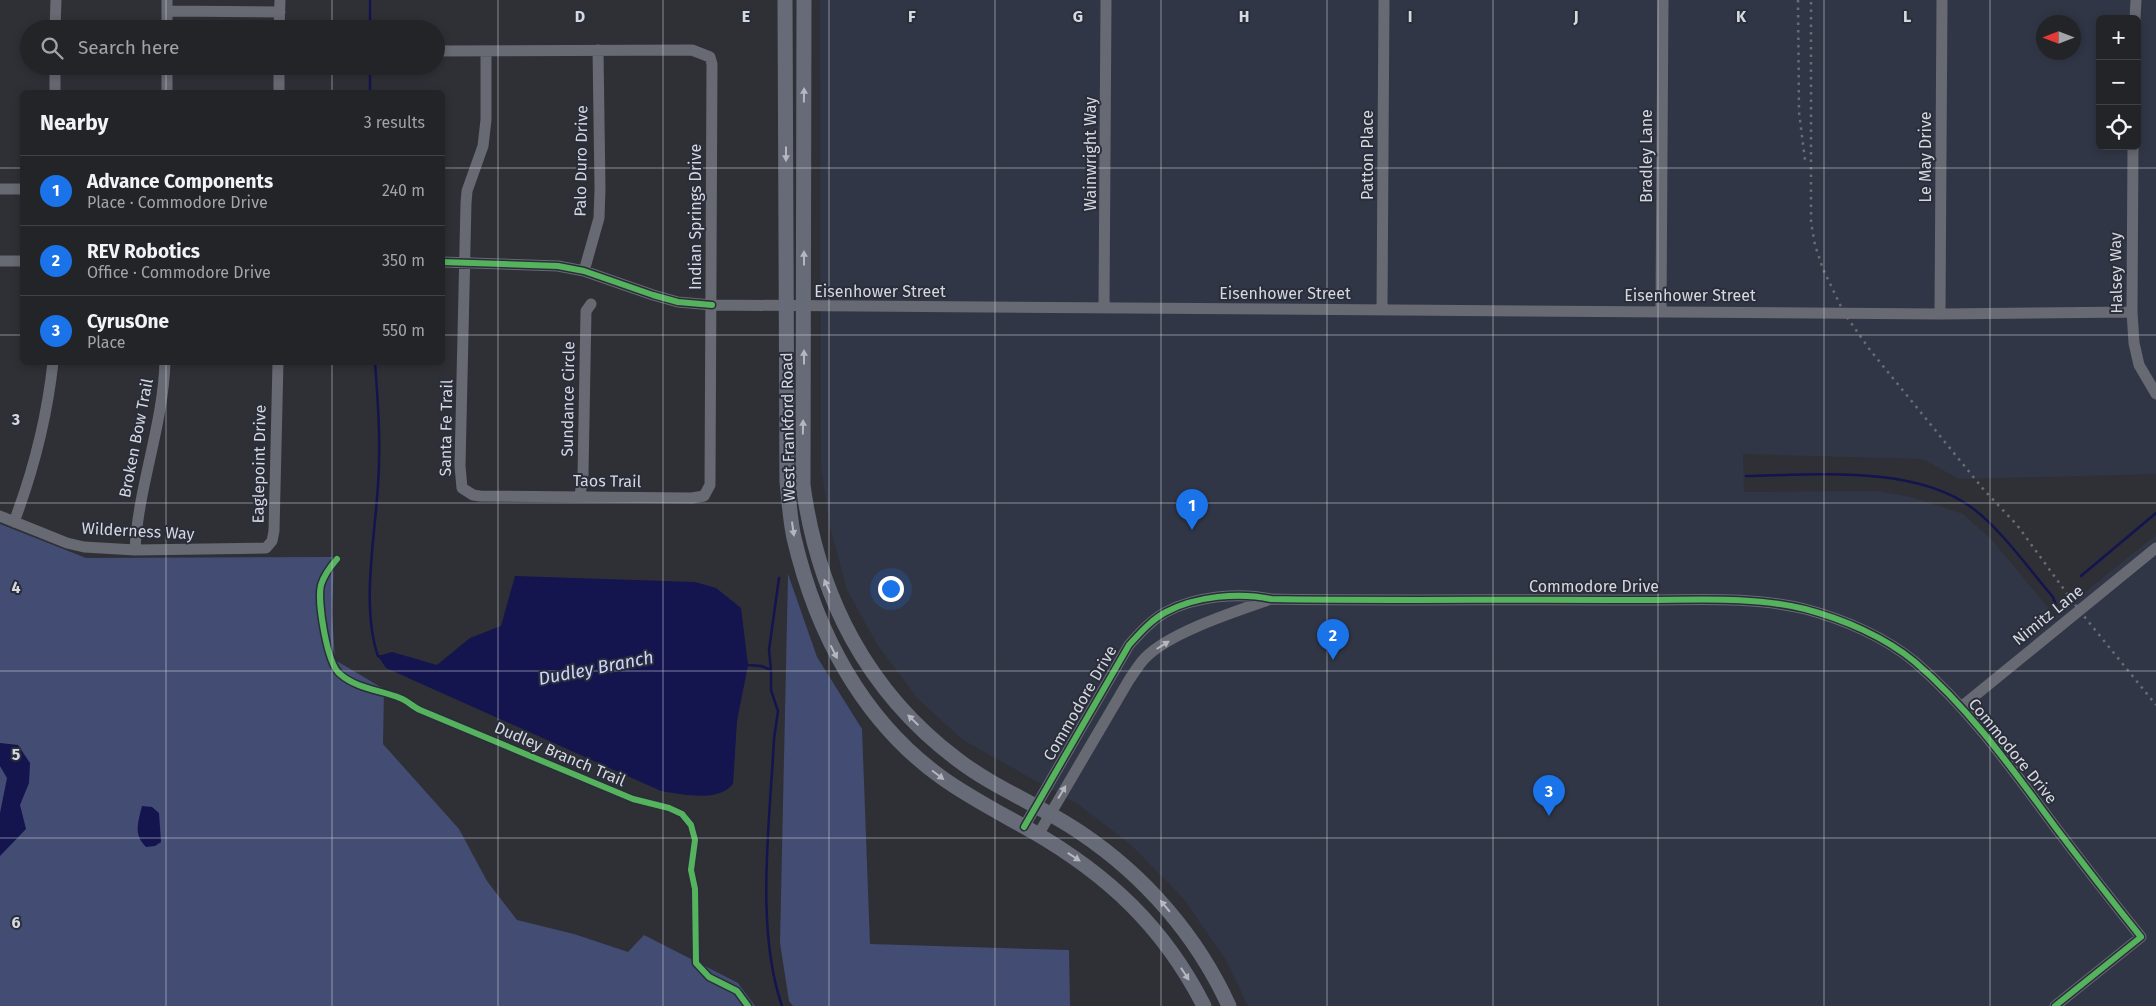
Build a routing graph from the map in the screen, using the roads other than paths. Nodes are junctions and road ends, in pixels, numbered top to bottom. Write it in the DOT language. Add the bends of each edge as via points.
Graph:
graph roads {
  1 [pos="56,0"];
  2 [pos="280,0"];
  3 [pos="785,0"];
  4 [pos="804,0"];
  5 [pos="1106,0"];
  6 [pos="1384,0"];
  7 [pos="1663,0"];
  8 [pos="1942,0"];
  9 [pos="2136,0"];
  10 [pos="167,5"];
  11 [pos="280,12"];
  12 [pos="2136,15"];
  13 [pos="56,20"];
  14 [pos="167,20"];
  15 [pos="280,20"];
  16 [pos="598,50"];
  17 [pos="445,51"];
  18 [pos="486,51"];
  19 [pos="55,75"];
  20 [pos="167,75"];
  21 [pos="279,75"];
  22 [pos="55,90"];
  23 [pos="167,90"];
  24 [pos="279,90"];
  25 [pos="2133,150"];
  26 [pos="0,189"];
  27 [pos="20,189"];
  28 [pos="0,261"];
  29 [pos="20,261"];
  30 [pos="445,262"];
  31 [pos="463,262"];
  32 [pos="584,271"];
  33 [pos="591,304"];
  34 [pos="712,305"];
  35 [pos="784,306"];
  36 [pos="804,306"];
  37 [pos="1104,308"];
  38 [pos="1382,310"];
  39 [pos="1661,312"];
  40 [pos="2132,312"];
  41 [pos="1940,314"];
  42 [pos="53,365"];
  43 [pos="165,365"];
  44 [pos="278,365"];
  45 [pos="2156,394"];
  46 [pos="509,496"];
  47 [pos="580,496"];
  48 [pos="704,496"];
  49 [pos="0,516"];
  50 [pos="14,522"];
  51 [pos="2156,548"];
  52 [pos="134,550"];
  53 [pos="250,550"];
  54 [pos="1206,599"];
  55 [pos="1271,600"];
  56 [pos="1214,620"];
  57 [pos="1129,645"];
  58 [pos="1145,657"];
  59 [pos="1961,707"];
  60 [pos="1035,807"];
  61 [pos="1049,814"];
  62 [pos="1024,827"];
  63 [pos="1038,835"];
  64 [pos="1204,1006"];
  65 [pos="1228,1006"];
  66 [pos="2055,1006"];
  1 -- 13 [label="street"];
  2 -- 11 [label="street"];
  3 -- 35 [label="main road, West Frankford Road, one-way"];
  36 -- 4 [label="main road, West Frankford Road, one-way"];
  5 -- 37 [label="street, Wainwright Way"];
  6 -- 38 [label="street, Patton Place"];
  7 -- 39 [label="street, Bradley Lane"];
  8 -- 41 [label="street, Le May Drive"];
  9 -- 12 [label="street"];
  10 -- 11 [label="street"];
  10 -- 14 [label="street"];
  11 -- 15 [label="street"];
  16 -- 18 [label="street"];
  16 -- 32 [label="street, Palo Duro Drive" via="600,189 598,218"];
  16 -- 34 [label="street, Indian Springs Drive" via="692,50 710,56"];
  17 -- 18 [label="street"];
  18 -- 31 [label="street, Santa Fe Trail" via="485,128 483,146 467,191"];
  19 -- 22 [label="street"];
  20 -- 23 [label="street"];
  21 -- 24 [label="street"];
  25 -- 40 [label="street, Halsey Way"];
  26 -- 27 [label="street"];
  28 -- 29 [label="street"];
  30 -- 31 [label="street, Eisenhower Street"];
  31 -- 32 [label="street, Eisenhower Street" via="531,263"];
  31 -- 46 [label="street, Santa Fe Trail" via="462,488 473,495"];
  32 -- 34 [label="street, Eisenhower Street" via="678,302"];
  33 -- 47 [label="street, Sundance Circle" via="586,311"];
  34 -- 35 [label="street, Eisenhower Street"];
  34 -- 48 [label="street, Indian Springs Drive" via="710,485"];
  35 -- 36 [label="street, Eisenhower Street"];
  35 -- 62 [label="main road, West Frankford Road, one-way" via="786,464 794,537 815,607 832,649 847,676 882,722 926,766 971,797"];
  36 -- 37 [label="street, Eisenhower Street"];
  60 -- 36 [label="main road, West Frankford Road, one-way" via="958,760 908,716 862,658 846,631 821,572 803,485"];
  37 -- 38 [label="street, Eisenhower Street"];
  38 -- 39 [label="street, Eisenhower Street"];
  39 -- 41 [label="street, Eisenhower Street"];
  40 -- 41 [label="street, Eisenhower Street"];
  40 -- 45 [label="street, Halsey Way" via="2138,360"];
  42 -- 50 [label="street" via="40,443"];
  43 -- 52 [label="street, Broken Bow Trail" via="157,430 137,519"];
  44 -- 53 [label="street, Eaglepoint Drive" via="274,531 266,548"];
  46 -- 47 [label="street, Taos Trail"];
  47 -- 48 [label="street, Taos Trail"];
  49 -- 50 [label="street, Wilderness Way"];
  50 -- 52 [label="street, Wilderness Way" via="84,547"];
  51 -- 59 [label="street, Nimitz Lane"];
  52 -- 53 [label="street, Wilderness Way"];
  54 -- 55 [label="street, Commodore Drive" via="1254,596"];
  54 -- 56 [label="street"];
  54 -- 57 [label="street, Commodore Drive" via="1165,612"];
  55 -- 56 [label="street, Commodore Drive"];
  55 -- 59 [label="street, Commodore Drive" via="1669,600 1780,604 1826,615 1887,643 1914,661"];
  58 -- 56 [label="street, Commodore Drive, one-way" via="1165,643"];
  57 -- 58 [label="street"];
  57 -- 60 [label="street, Commodore Drive"];
  61 -- 58 [label="street, Commodore Drive, one-way"];
  59 -- 66 [label="street, Commodore Drive" via="2006,760 2141,936"];
  60 -- 61 [label="main road, West Frankford Road"];
  60 -- 62 [label="street, Commodore Drive"];
  61 -- 63 [label="street, Commodore Drive"];
  65 -- 61 [label="main road, West Frankford Road, one-way" via="1190,937 1158,898 1110,854"];
  62 -- 63 [label="main road, West Frankford Road"];
  63 -- 64 [label="main road, West Frankford Road, one-way" via="1089,867 1128,900 1167,945"];
}
